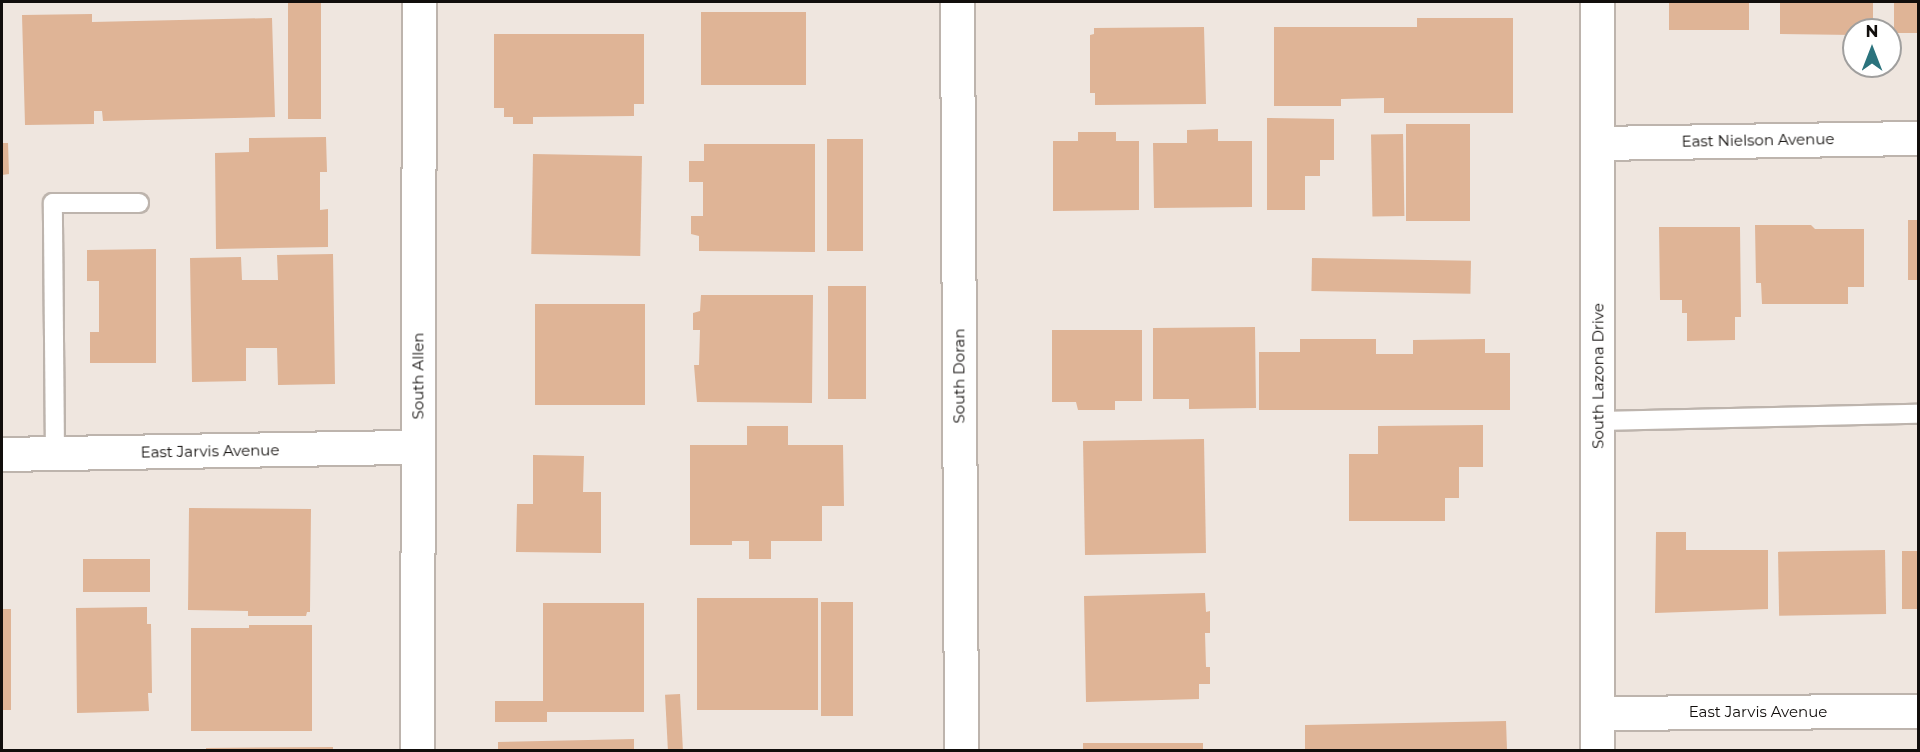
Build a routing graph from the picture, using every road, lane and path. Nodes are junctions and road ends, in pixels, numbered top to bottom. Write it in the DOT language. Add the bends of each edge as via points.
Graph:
graph roads {
  1 [pos="419,2"];
  2 [pos="957,2"];
  3 [pos="1597,2"];
  4 [pos="1918,138"];
  5 [pos="1597,143"];
  6 [pos="139,203"];
  7 [pos="1918,414"];
  8 [pos="1598,420"];
  9 [pos="418,447"];
  10 [pos="55,453"];
  11 [pos="2,454"];
  12 [pos="1918,711"];
  13 [pos="1597,713"];
  14 [pos="417,750"];
  15 [pos="961,750"];
  16 [pos="1597,750"];
  1 -- 9 [label="street, South Allen"];
  2 -- 15 [label="street, South Doran"];
  3 -- 5 [label="street, South Lazona Drive"];
  4 -- 5 [label="street, East Nielson Avenue"];
  5 -- 8 [label="street, South Lazona Drive"];
  6 -- 10 [label="lane" via="53,203"];
  7 -- 8 [label="lane"];
  8 -- 13 [label="street, South Lazona Drive"];
  9 -- 10 [label="street, East Jarvis Avenue"];
  9 -- 14 [label="street, South Allen"];
  10 -- 11 [label="street, East Jarvis Avenue"];
  12 -- 13 [label="street, East Jarvis Avenue"];
  13 -- 16 [label="street, South Lazona Drive"];
}
